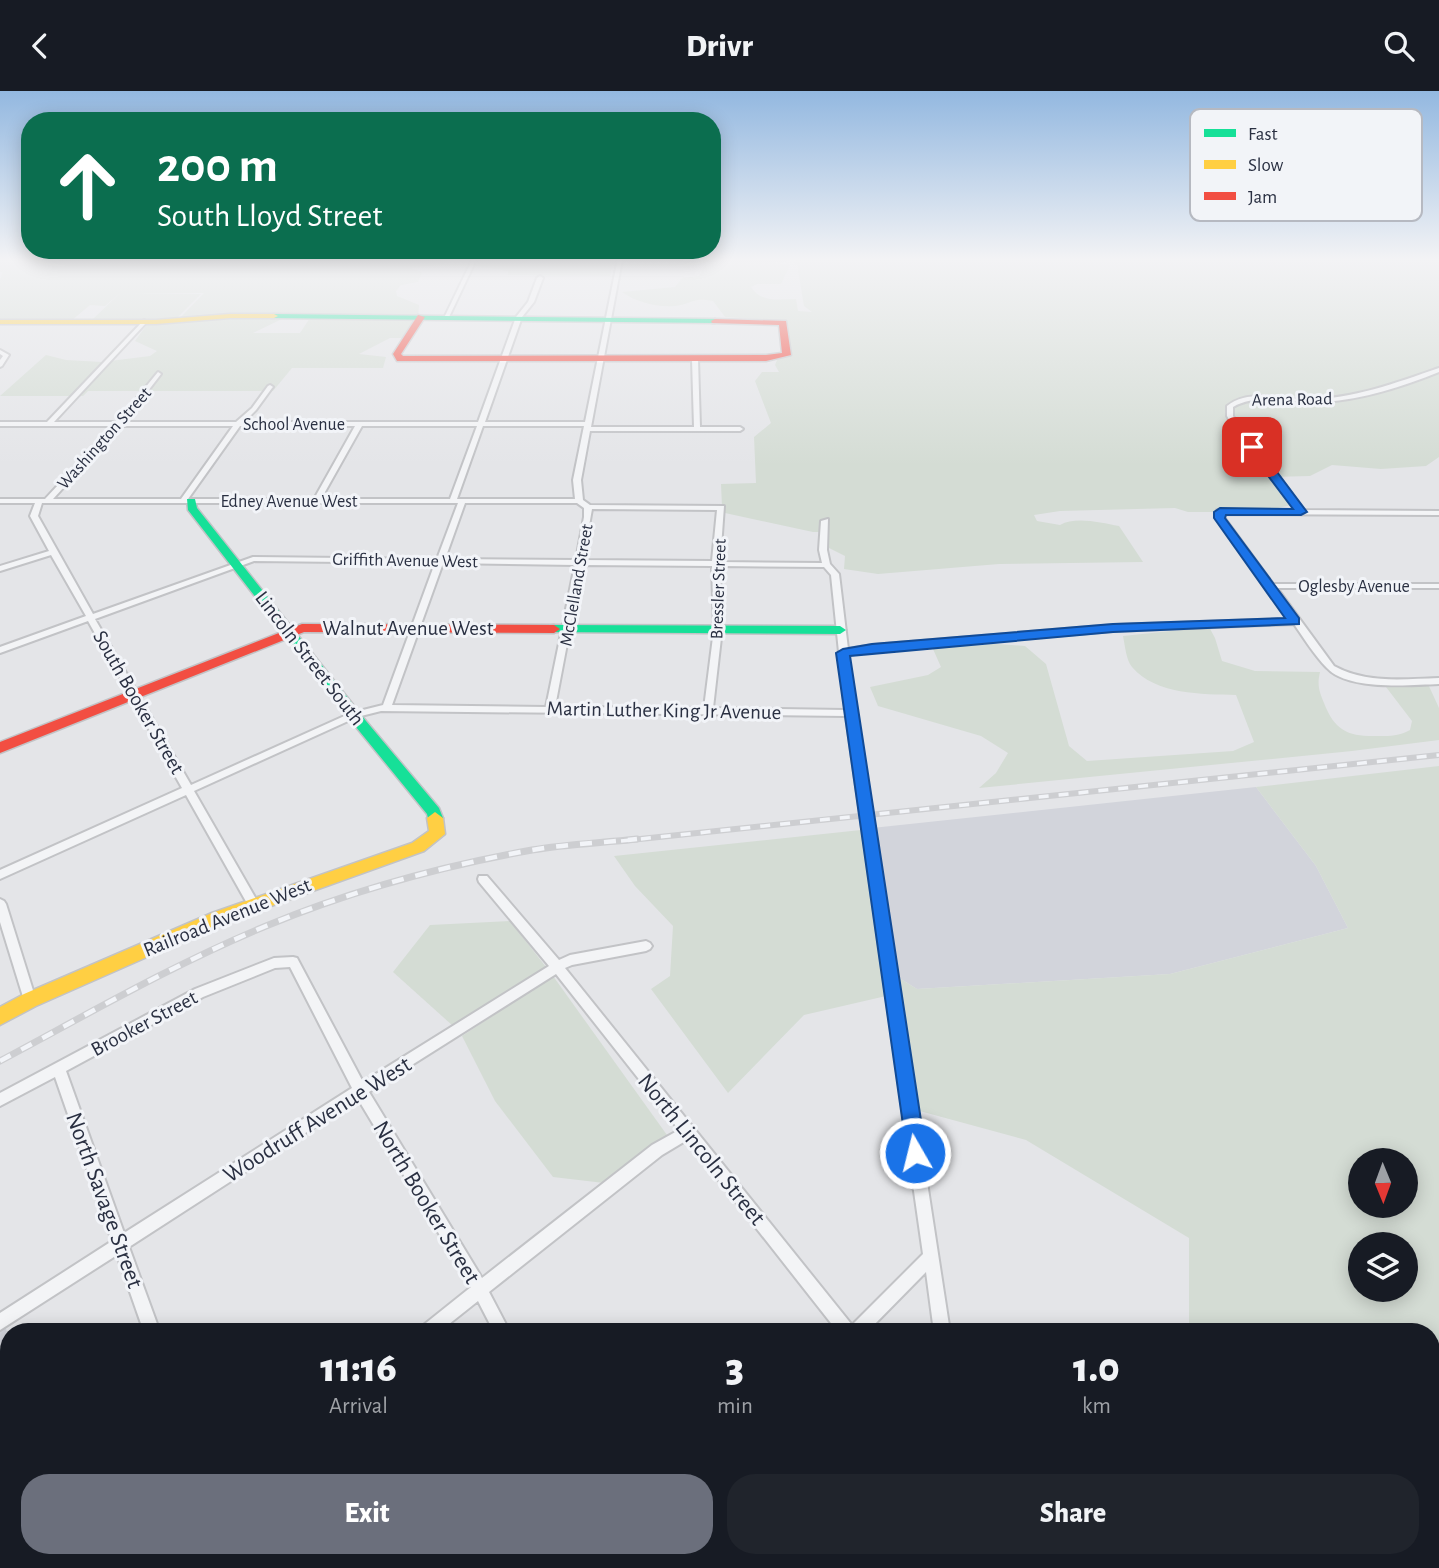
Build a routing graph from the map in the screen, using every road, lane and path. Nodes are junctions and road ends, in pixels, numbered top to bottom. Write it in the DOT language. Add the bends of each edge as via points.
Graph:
graph roads {
  1 [pos="139,327"];
  2 [pos="415,327"];
  3 [pos="515,327"];
  4 [pos="607,327"];
  5 [pos="783,327"];
  6 [pos="0,352"];
  7 [pos="695,359"];
  8 [pos="503,360"];
  9 [pos="601,360"];
  10 [pos="0,365"];
  11 [pos="1439,370"];
  12 [pos="158,374"];
  13 [pos="270,387"];
  14 [pos="360,423"];
  15 [pos="480,423"];
  16 [pos="0,424"];
  17 [pos="49,424"];
  18 [pos="117,424"];
  19 [pos="237,424"];
  20 [pos="587,426"];
  21 [pos="697,429"];
  22 [pos="740,429"];
  23 [pos="0,501"];
  24 [pos="43,501"];
  25 [pos="187,501"];
  26 [pos="316,501"];
  27 [pos="458,501"];
  28 [pos="579,501"];
  29 [pos="588,507"];
  30 [pos="1301,512"];
  31 [pos="1439,513"];
  32 [pos="825,521"];
  33 [pos="53,552"];
  34 [pos="441,560"];
  35 [pos="579,562"];
  36 [pos="716,562"];
  37 [pos="237,565"];
  38 [pos="826,565"];
  39 [pos="0,569"];
  40 [pos="1269,586"];
  41 [pos="1439,586"];
  42 [pos="91,618"];
  43 [pos="1295,621"];
  44 [pos="416,628"];
  45 [pos="567,628"];
  46 [pos="718,629"];
  47 [pos="840,630"];
  48 [pos="291,632"];
  49 [pos="0,650"];
  50 [pos="843,653"];
  51 [pos="1439,681"];
  52 [pos="134,695"];
  53 [pos="387,707"];
  54 [pos="550,709"];
  55 [pos="708,711"];
  56 [pos="850,713"];
  57 [pos="354,715"];
  58 [pos="0,748"];
  59 [pos="188,790"];
  60 [pos="434,812"];
  61 [pos="0,875"];
  62 [pos="483,879"];
  63 [pos="252,902"];
  64 [pos="0,904"];
  65 [pos="646,946"];
  66 [pos="293,962"];
  67 [pos="557,967"];
  68 [pos="30,1000"];
  69 [pos="0,1017"];
  70 [pos="58,1068"];
  71 [pos="361,1092"];
  72 [pos="0,1100"];
  73 [pos="688,1132"];
  74 [pos="120,1245"];
  75 [pos="931,1256"];
  76 [pos="480,1290"];
  77 [pos="0,1322"];
  78 [pos="149,1323"];
  79 [pos="438,1323"];
  80 [pos="497,1323"];
  81 [pos="841,1323"];
  82 [pos="865,1323"];
  83 [pos="941,1323"];
  1 -- 17 [label="street"];
  2 -- 8 [label="street" via="398,358"];
  3 -- 8 [label="street"];
  4 -- 9 [label="street, McClelland Street"];
  5 -- 7 [label="street" via="784,357"];
  6 -- 10 [label="street" via="6,355"];
  7 -- 9 [label="street"];
  7 -- 21 [label="street"];
  8 -- 9 [label="street"];
  8 -- 15 [label="street"];
  9 -- 20 [label="street, McClelland Street"];
  11 -- 30 [label="street, Arena Road" via="1362,396 1319,401 1245,400 1230,406 1236,426"];
  12 -- 18 [label="street, Washington Street"];
  13 -- 19 [label="street"];
  14 -- 15 [label="street, School Avenue"];
  14 -- 19 [label="street, School Avenue"];
  14 -- 26 [label="street"];
  15 -- 20 [label="street, School Avenue"];
  15 -- 27 [label="street"];
  16 -- 17 [label="street, School Avenue"];
  17 -- 18 [label="street, School Avenue"];
  18 -- 19 [label="street, School Avenue"];
  18 -- 24 [label="street, Washington Street"];
  19 -- 25 [label="street"];
  20 -- 21 [label="street, School Avenue"];
  20 -- 28 [label="street, McClelland Street" via="577,480"];
  21 -- 22 [label="street, School Avenue"];
  23 -- 24 [label="street, Edney Avenue West"];
  24 -- 25 [label="street, Edney Avenue West"];
  24 -- 33 [label="street, South Booker Street" via="34,516"];
  25 -- 26 [label="street, Edney Avenue West"];
  25 -- 37 [label="street, Lincoln Street South"];
  26 -- 27 [label="street, Edney Avenue West"];
  27 -- 28 [label="street, Edney Avenue West"];
  27 -- 34 [label="street"];
  28 -- 29 [label="street, McClelland Street"];
  29 -- 35 [label="street, McClelland Street"];
  29 -- 36 [label="street, Bressler Street" via="721,509"];
  30 -- 31 [label="street"];
  30 -- 40 [label="street" via="1220,512 1221,521"];
  32 -- 38 [label="street"];
  33 -- 39 [label="street"];
  33 -- 42 [label="street, South Booker Street"];
  34 -- 35 [label="street, Griffith Avenue West"];
  34 -- 37 [label="street, Griffith Avenue West" via="253,559"];
  34 -- 44 [label="street"];
  35 -- 36 [label="street, Griffith Avenue West"];
  35 -- 45 [label="street, McClelland Street"];
  36 -- 38 [label="street, Griffith Avenue West"];
  36 -- 46 [label="street, Bressler Street"];
  37 -- 42 [label="street, Griffith Avenue West"];
  37 -- 48 [label="street, Lincoln Street South"];
  38 -- 47 [label="street" via="835,574"];
  40 -- 41 [label="street, Oglesby Avenue"];
  40 -- 43 [label="street"];
  42 -- 49 [label="street, Griffith Avenue West"];
  42 -- 52 [label="street, South Booker Street"];
  43 -- 50 [label="street" via="1113,628"];
  43 -- 51 [label="street" via="1339,674 1368,680"];
  44 -- 45 [label="street, Walnut Avenue West"];
  44 -- 48 [label="street, Walnut Avenue West" via="315,627"];
  44 -- 53 [label="street"];
  45 -- 46 [label="street, Walnut Avenue West"];
  45 -- 54 [label="street, McClelland Street"];
  46 -- 47 [label="street, Walnut Avenue West"];
  46 -- 55 [label="street, Bressler Street"];
  47 -- 50 [label="street"];
  48 -- 52 [label="street, Walnut Avenue West"];
  48 -- 57 [label="street, Lincoln Street South"];
  50 -- 56 [label="street"];
  52 -- 58 [label="street, Walnut Avenue West"];
  52 -- 59 [label="street, South Booker Street"];
  53 -- 54 [label="street, Martin Luther King Jr Avenue"];
  53 -- 57 [label="street, Martin Luther King Jr Avenue"];
  54 -- 55 [label="street, Martin Luther King Jr Avenue"];
  55 -- 56 [label="street, Martin Luther King Jr Avenue"];
  56 -- 75 [label="street"];
  57 -- 59 [label="street, Martin Luther King Jr Avenue"];
  57 -- 60 [label="street, Lincoln Street South"];
  59 -- 61 [label="street, Martin Luther King Jr Avenue"];
  59 -- 63 [label="street, South Booker Street"];
  60 -- 63 [label="street, Railroad Avenue West" via="437,834 428,842"];
  62 -- 67 [label="street, North Lincoln Street"];
  63 -- 68 [label="street, Railroad Avenue West"];
  64 -- 68 [label="street"];
  65 -- 67 [label="street, Woodruff Avenue West" via="570,960"];
  66 -- 70 [label="street, Brooker Street" via="274,963 199,993"];
  66 -- 71 [label="street, North Booker Street"];
  67 -- 71 [label="street, Woodruff Avenue West"];
  67 -- 73 [label="street, North Lincoln Street"];
  68 -- 69 [label="street, Railroad Avenue West"];
  70 -- 72 [label="street, Brooker Street"];
  70 -- 74 [label="street, North Savage Street"];
  71 -- 74 [label="street, Woodruff Avenue West"];
  71 -- 76 [label="street, North Booker Street"];
  73 -- 76 [label="street" via="657,1150"];
  73 -- 81 [label="street, North Lincoln Street"];
  74 -- 77 [label="street, Woodruff Avenue West"];
  74 -- 78 [label="street, North Savage Street"];
  75 -- 82 [label="street"];
  75 -- 83 [label="street"];
  76 -- 79 [label="street"];
  76 -- 80 [label="street, North Booker Street"];
}
